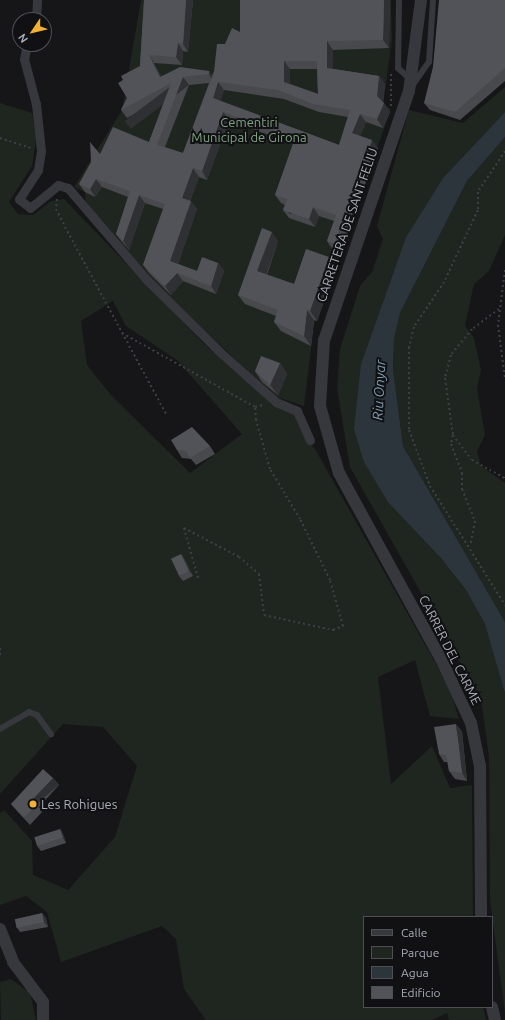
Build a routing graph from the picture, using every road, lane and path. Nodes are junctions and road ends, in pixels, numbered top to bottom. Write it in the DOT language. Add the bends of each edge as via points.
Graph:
graph roads {
  1 [pos="37,0"];
  2 [pos="399,0"];
  3 [pos="421,0"];
  4 [pos="433,0"];
  5 [pos="36,12"];
  6 [pos="25,52"];
  7 [pos="409,85"];
  8 [pos="0,138"];
  9 [pos="41,151"];
  10 [pos="505,151"];
  11 [pos="76,197"];
  12 [pos="505,270"];
  13 [pos="499,309"];
  14 [pos="121,333"];
  15 [pos="505,379"];
  16 [pos="276,402"];
  17 [pos="255,407"];
  18 [pos="167,416"];
  19 [pos="452,435"];
  20 [pos="310,440"];
  21 [pos="334,460"];
  22 [pos="505,478"];
  23 [pos="470,546"];
  24 [pos="198,578"];
  25 [pos="505,605"];
  26 [pos="0,648"];
  27 [pos="0,658"];
  28 [pos="0,729"];
  29 [pos="51,734"];
  30 [pos="481,916"];
  31 [pos="0,929"];
  32 [pos="492,1008"];
  33 [pos="43,1020"];
  34 [pos="495,1020"];
  1 -- 5 [label="street"];
  2 -- 7 [label="lane" via="398,68"];
  3 -- 7 [label="street, CARRETERA DE SANT FELIU"];
  4 -- 7 [label="lane" via="428,62"];
  6 -- 9 [label="street" via="24,59 36,104"];
  7 -- 21 [label="street, CARRETERA DE SANT FELIU" via="324,340 320,406"];
  8 -- 9 [label="path"];
  9 -- 11 [label="street" via="38,170 19,199 23,205 30,208 38,204 58,185 68,188"];
  10 -- 23 [label="path" via="478,192 478,210 444,282 414,327 409,347 409,430 414,451 430,486"];
  11 -- 14 [label="path" via="62,192 57,197 56,209"];
  11 -- 16 [label="street" via="146,279"];
  12 -- 13 [label="path"];
  13 -- 15 [label="path"];
  13 -- 19 [label="path" via="472,329 450,355 445,378"];
  14 -- 17 [label="path"];
  14 -- 18 [label="path"];
  16 -- 17 [label="path"];
  16 -- 20 [label="street" via="298,411"];
  17 -- 24 [label="path" via="270,469 300,519 330,580 343,626 333,630 264,616 259,574 239,557 184,528"];
  19 -- 22 [label="path" via="472,460"];
  19 -- 23 [label="path" via="451,444 462,473 462,489 475,521"];
  21 -- 30 [label="street, CARRER DEL CARME" via="448,672 471,723 480,766"];
  23 -- 25 [label="path"];
  26 -- 27 [label="path"];
  28 -- 29 [label="lane" via="29,712 36,715"];
  31 -- 33 [label="street" via="13,962 43,1002"];
  32 -- 34 [label="street"];
}
